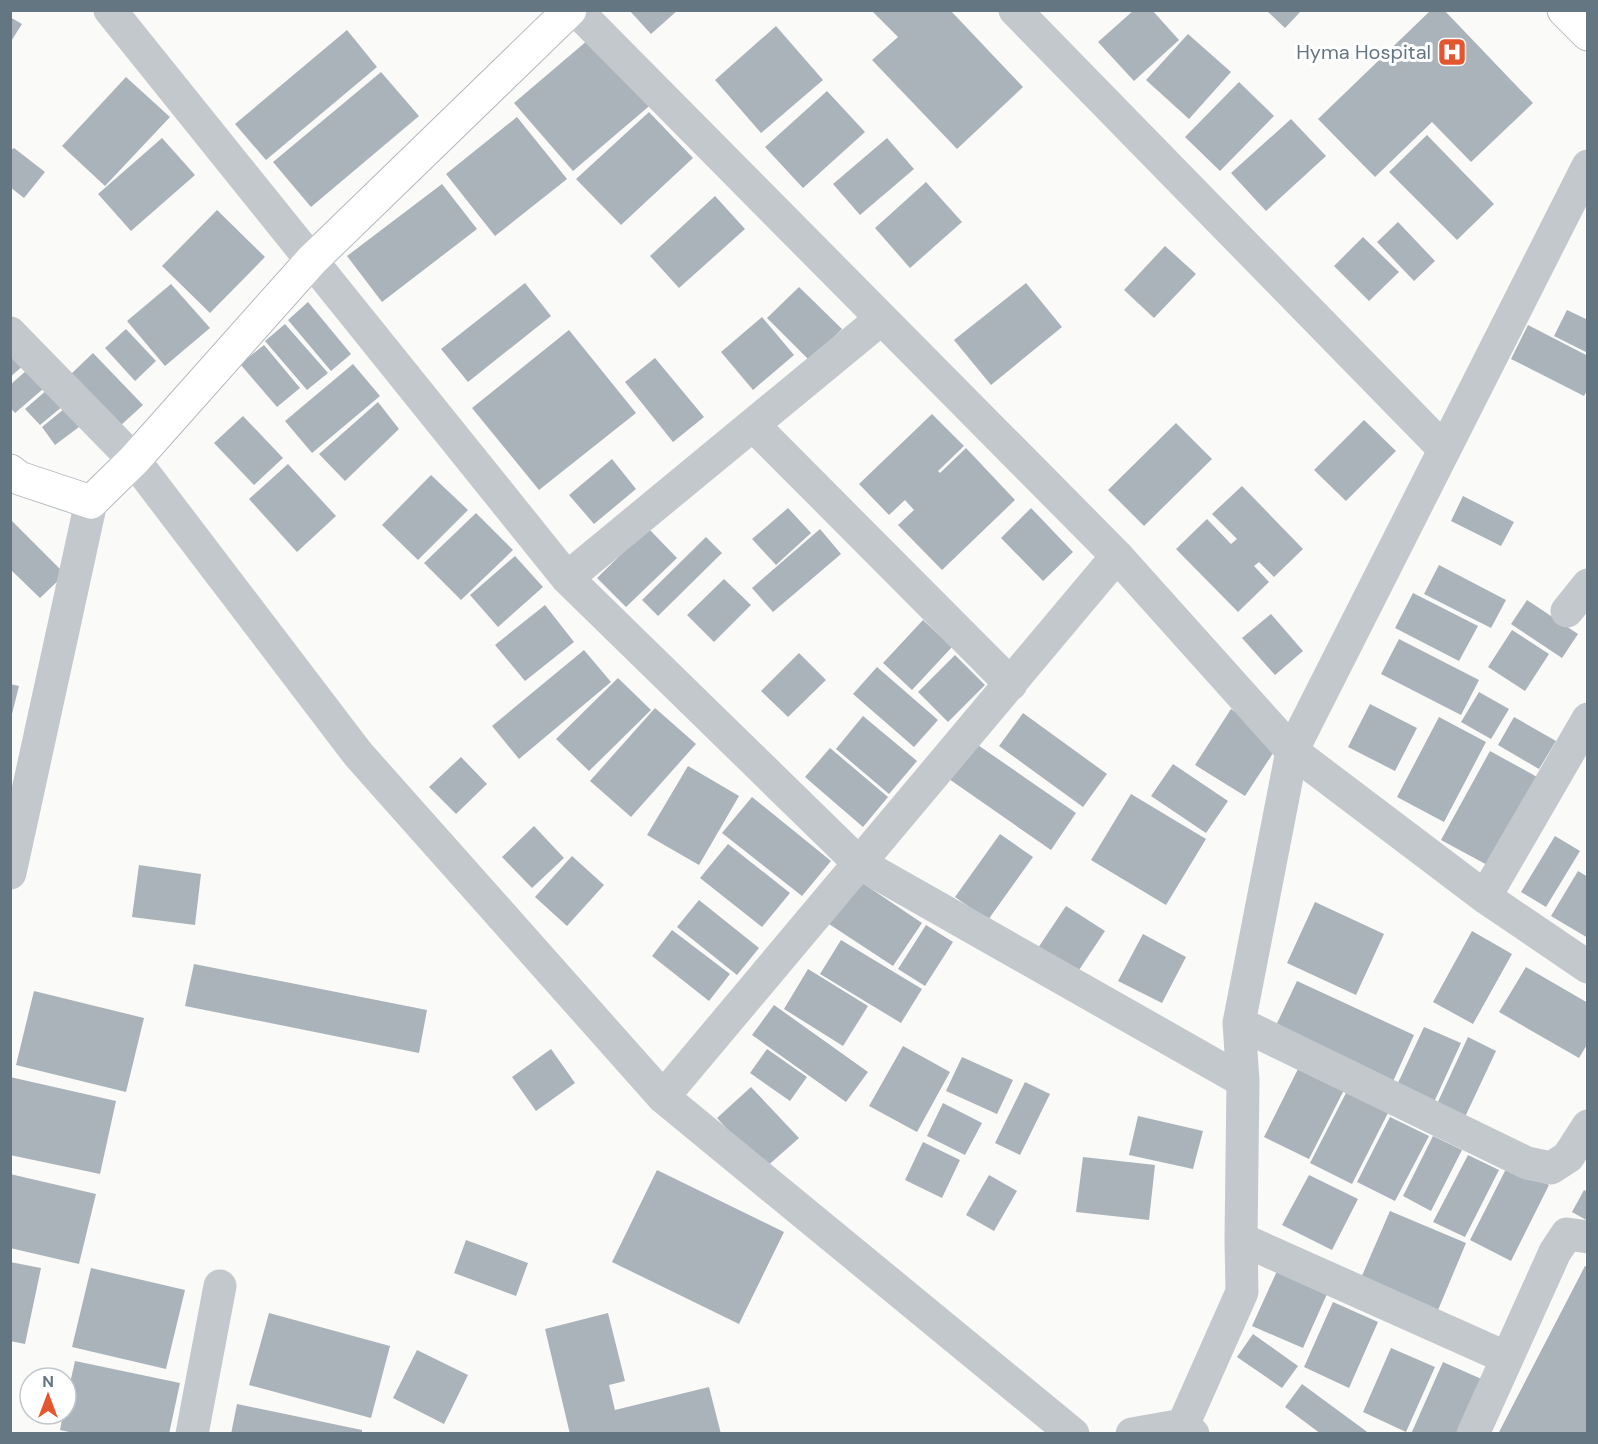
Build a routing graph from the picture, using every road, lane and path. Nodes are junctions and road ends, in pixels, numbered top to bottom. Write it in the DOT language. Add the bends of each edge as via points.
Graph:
graph roads {
  1 [pos="110,10"];
  2 [pos="570,10"];
  3 [pos="576,10"];
  4 [pos="1015,10"];
  5 [pos="1563,10"];
  6 [pos="1587,34"];
  7 [pos="1587,166"];
  8 [pos="312,260"];
  9 [pos="881,319"];
  10 [pos="10,333"];
  11 [pos="753,425"];
  12 [pos="1444,449"];
  13 [pos="134,460"];
  14 [pos="10,471"];
  15 [pos="91,502"];
  16 [pos="1117,556"];
  17 [pos="567,578"];
  18 [pos="1587,585"];
  19 [pos="1566,611"];
  20 [pos="1011,684"];
  21 [pos="1587,719"];
  22 [pos="1292,751"];
  23 [pos="860,864"];
  24 [pos="10,873"];
  25 [pos="1485,897"];
  26 [pos="1587,967"];
  27 [pos="1239,1023"];
  28 [pos="1244,1081"];
  29 [pos="663,1096"];
  30 [pos="1587,1126"];
  31 [pos="1587,1237"];
  32 [pos="1241,1239"];
  33 [pos="220,1286"];
  34 [pos="1507,1358"];
  35 [pos="1188,1429"];
  36 [pos="192,1434"];
  37 [pos="1073,1434"];
  38 [pos="1132,1434"];
  39 [pos="1473,1434"];
  1 -- 8 [label="street"];
  2 -- 8 [label="street"];
  3 -- 9 [label="street"];
  4 -- 12 [label="street"];
  5 -- 6 [label="street"];
  7 -- 12 [label="street"];
  8 -- 13 [label="street"];
  8 -- 17 [label="street"];
  9 -- 11 [label="street"];
  9 -- 16 [label="street"];
  10 -- 13 [label="street"];
  11 -- 17 [label="street"];
  11 -- 20 [label="street"];
  12 -- 22 [label="street"];
  13 -- 15 [label="street"];
  13 -- 29 [label="street" via="357,754"];
  14 -- 15 [label="street" via="19,478"];
  15 -- 24 [label="street"];
  16 -- 20 [label="street"];
  16 -- 22 [label="street"];
  17 -- 23 [label="street"];
  18 -- 19 [label="street"];
  20 -- 23 [label="street"];
  21 -- 25 [label="street"];
  22 -- 25 [label="street"];
  22 -- 27 [label="street"];
  23 -- 28 [label="street"];
  23 -- 29 [label="street"];
  25 -- 26 [label="street"];
  27 -- 28 [label="street"];
  27 -- 30 [label="street" via="1527,1163 1551,1168 1568,1157"];
  28 -- 32 [label="street"];
  29 -- 37 [label="street"];
  31 -- 34 [label="street" via="1567,1234 1555,1252"];
  32 -- 34 [label="street"];
  32 -- 35 [label="street" via="1242,1292"];
  33 -- 36 [label="street"];
  34 -- 39 [label="street"];
  35 -- 38 [label="street"];
}
